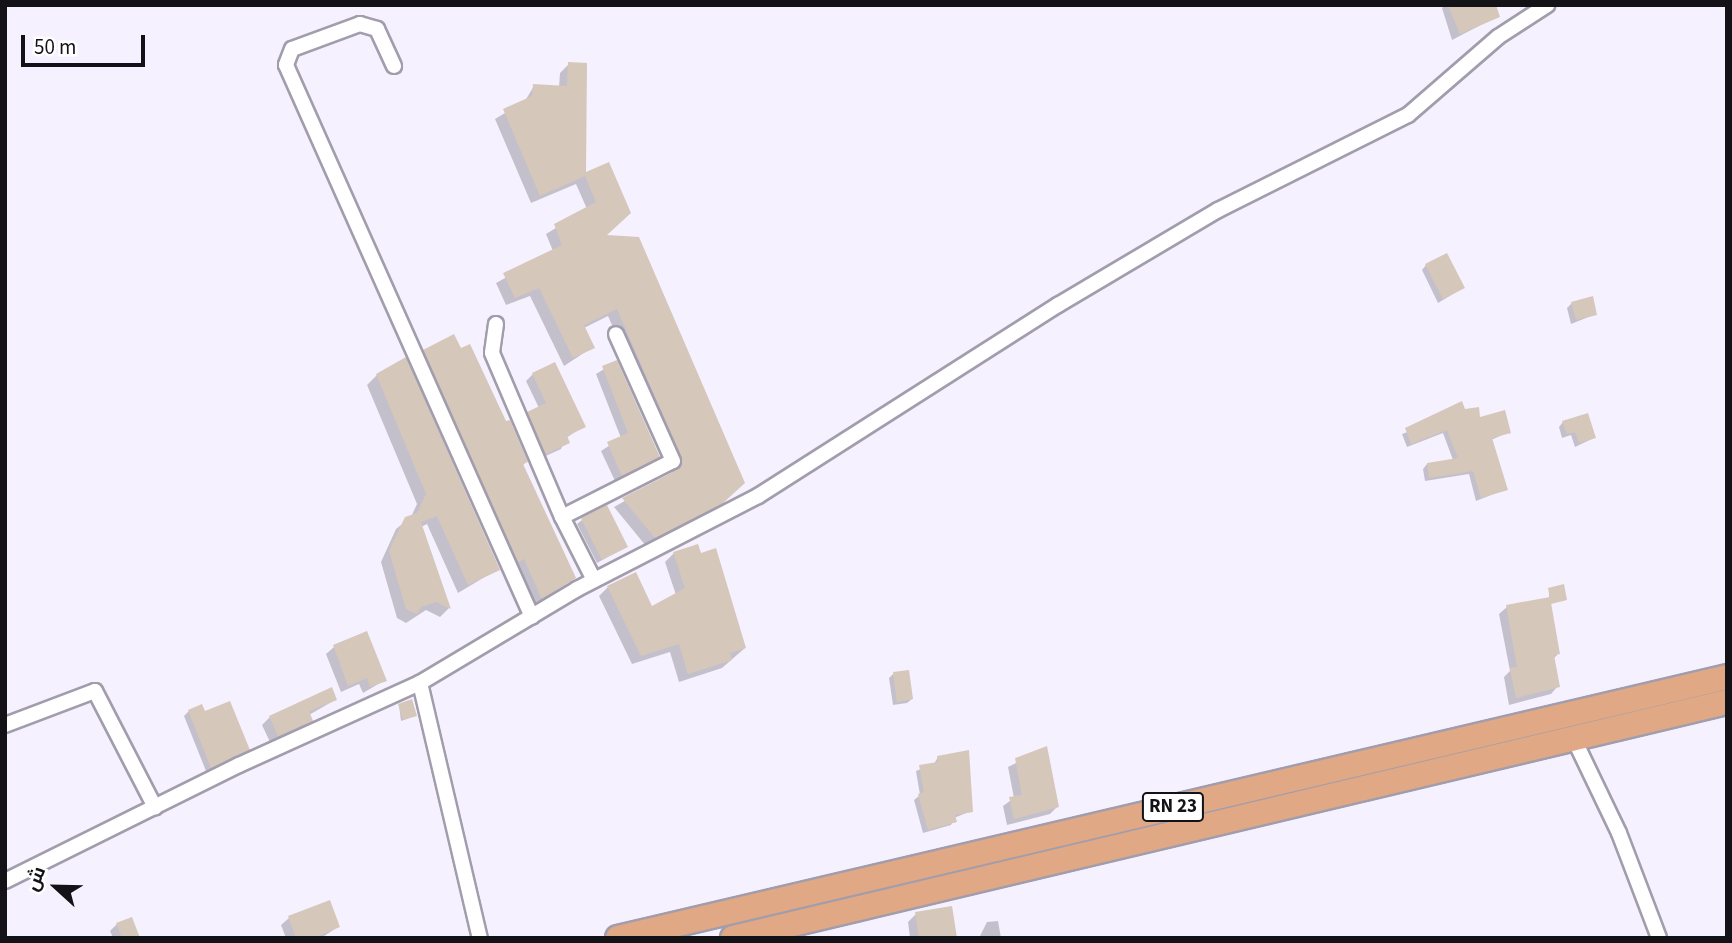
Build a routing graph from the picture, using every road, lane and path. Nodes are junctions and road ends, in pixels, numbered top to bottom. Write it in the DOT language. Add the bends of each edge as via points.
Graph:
graph roads {
  1 [pos="1547,5"];
  2 [pos="394,66"];
  3 [pos="496,324"];
  4 [pos="617,334"];
  5 [pos="562,517"];
  6 [pos="594,580"];
  7 [pos="532,617"];
  8 [pos="1727,677"];
  9 [pos="420,683"];
  10 [pos="1727,702"];
  11 [pos="5,725"];
  12 [pos="1573,737"];
  13 [pos="155,807"];
  14 [pos="5,881"];
  15 [pos="480,938"];
  16 [pos="618,938"];
  17 [pos="733,938"];
  18 [pos="1659,938"];
  1 -- 6 [label="street" via="1498,37 1408,116 1218,210 1058,305 758,496"];
  2 -- 7 [label="street" via="371,25 360,24 286,55 286,65"];
  3 -- 5 [label="street" via="492,353"];
  4 -- 5 [label="street" via="673,461"];
  5 -- 6 [label="street"];
  6 -- 7 [label="street"];
  7 -- 9 [label="street"];
  8 -- 16 [label="highway, RN 23"];
  9 -- 13 [label="street"];
  9 -- 15 [label="street"];
  10 -- 12 [label="highway, RN 23"];
  11 -- 13 [label="street" via="96,691"];
  12 -- 17 [label="highway, RN 23"];
  12 -- 18 [label="street" via="1619,833"];
  13 -- 14 [label="street"];
}
